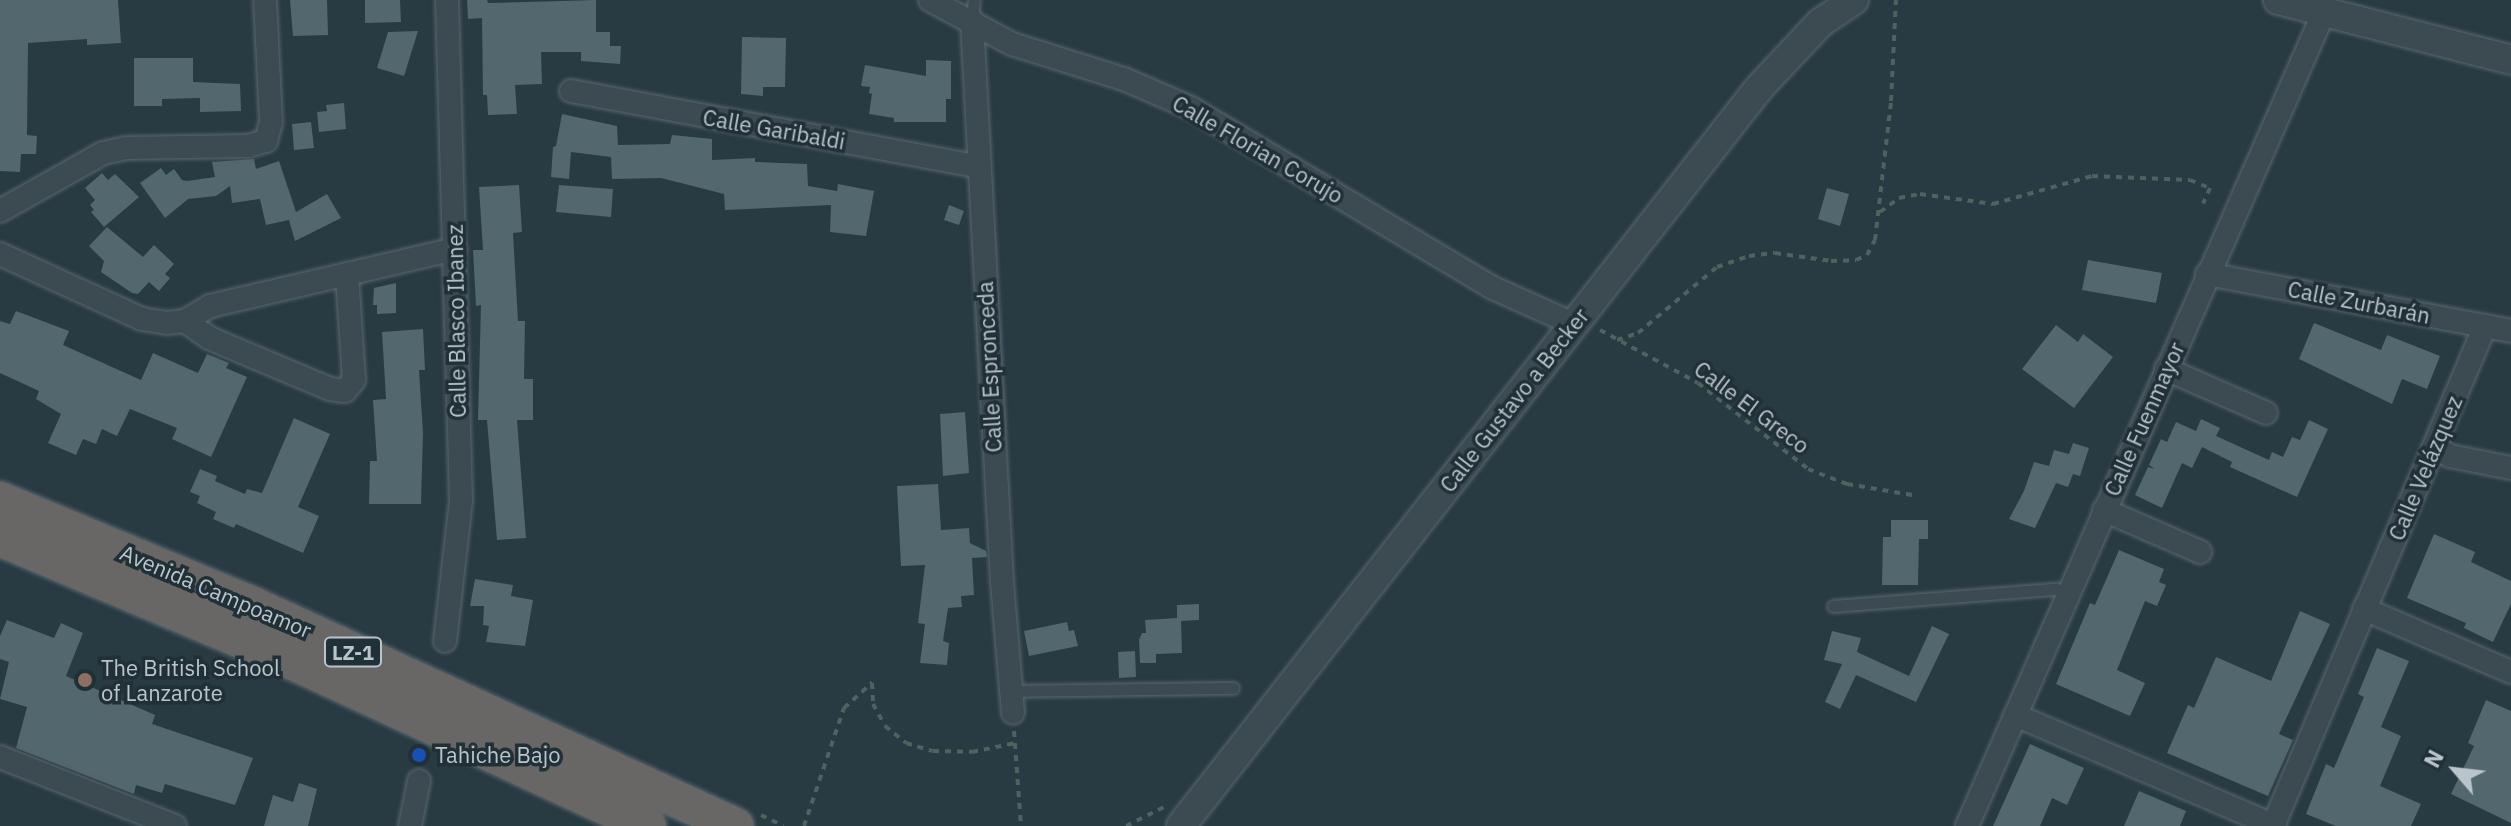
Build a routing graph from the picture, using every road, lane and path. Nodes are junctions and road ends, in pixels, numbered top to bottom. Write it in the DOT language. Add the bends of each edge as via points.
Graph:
graph roads {
  1 [pos="265,0"];
  2 [pos="447,0"];
  3 [pos="930,0"];
  4 [pos="1854,0"];
  5 [pos="1896,0"];
  6 [pos="2278,0"];
  7 [pos="973,11"];
  8 [pos="2324,12"];
  9 [pos="2511,60"];
  10 [pos="571,91"];
  11 [pos="977,166"];
  12 [pos="2203,204"];
  13 [pos="0,211"];
  14 [pos="1878,214"];
  15 [pos="455,249"];
  16 [pos="0,254"];
  17 [pos="347,274"];
  18 [pos="2207,274"];
  19 [pos="185,321"];
  20 [pos="1574,324"];
  21 [pos="2485,326"];
  22 [pos="2511,331"];
  23 [pos="1617,340"];
  24 [pos="2166,369"];
  25 [pos="2266,413"];
  26 [pos="2435,447"];
  27 [pos="2511,468"];
  28 [pos="1918,496"];
  29 [pos="0,500"];
  30 [pos="2104,510"];
  31 [pos="0,538"];
  32 [pos="2200,552"];
  33 [pos="2067,593"];
  34 [pos="1833,606"];
  35 [pos="2364,609"];
  36 [pos="445,641"];
  37 [pos="2511,672"];
  38 [pos="1233,688"];
  39 [pos="1012,702"];
  40 [pos="2015,715"];
  41 [pos="1015,743"];
  42 [pos="0,757"];
  43 [pos="419,781"];
  44 [pos="1176,817"];
  45 [pos="175,826"];
  46 [pos="410,826"];
  47 [pos="648,826"];
  48 [pos="735,826"];
  49 [pos="804,826"];
  50 [pos="1021,826"];
  51 [pos="1126,826"];
  52 [pos="1967,826"];
  53 [pos="2273,826"];
  1 -- 13 [label="street" via="271,122 266,141 103,153"];
  2 -- 15 [label="street, Calle Blasco Ibanez"];
  3 -- 7 [label="street, Calle Florian Corujo"];
  4 -- 20 [label="street, Calle Gustavo a Becker" via="1820,23 1779,64"];
  5 -- 14 [label="path"];
  6 -- 8 [label="street"];
  7 -- 11 [label="street, Calle Espronceda"];
  7 -- 20 [label="street, Calle Florian Corujo" via="1012,44 1124,79 1191,108 1493,288"];
  8 -- 9 [label="street"];
  8 -- 18 [label="street, Calle Fuenmayor"];
  10 -- 11 [label="street, Calle Garibaldi"];
  11 -- 39 [label="street, Calle Espronceda"];
  12 -- 14 [label="path" via="2210,188 2190,180 2092,176 1993,204 1920,194 1899,198"];
  14 -- 23 [label="path" via="1867,255 1831,261 1775,253 1749,256 1717,267 1638,333"];
  15 -- 17 [label="street"];
  15 -- 36 [label="street, Calle Blasco Ibanez" via="460,528"];
  16 -- 19 [label="street" via="142,319"];
  17 -- 19 [label="street" via="210,306"];
  17 -- 19 [label="street" via="354,380 345,391 209,338"];
  18 -- 21 [label="street, Calle Zurbarán"];
  18 -- 24 [label="street, Calle Fuenmayor"];
  20 -- 23 [label="path, Calle El Greco"];
  20 -- 44 [label="street, Calle Gustavo a Becker"];
  21 -- 22 [label="street, Calle Zurbarán"];
  21 -- 26 [label="street, Calle Velázquez"];
  23 -- 28 [label="path, Calle El Greco" via="1698,383 1808,469 1847,484"];
  24 -- 25 [label="street"];
  24 -- 30 [label="street, Calle Fuenmayor"];
  26 -- 27 [label="street" via="2450,456"];
  26 -- 35 [label="street, Calle Velázquez"];
  29 -- 48 [label="highway, Avenida Campoamor / LZ-1" via="248,603"];
  30 -- 32 [label="street"];
  30 -- 33 [label="street, Calle Fuenmayor"];
  31 -- 47 [label="highway, Avenida Campoamor / LZ-1" via="294,662"];
  33 -- 34 [label="lane" via="2056,589"];
  33 -- 40 [label="street, Calle Fuenmayor"];
  35 -- 37 [label="street"];
  35 -- 53 [label="street, Calle Velázquez"];
  38 -- 39 [label="lane"];
  39 -- 41 [label="path"];
  40 -- 52 [label="street, Calle Fuenmayor"];
  40 -- 53 [label="street"];
  41 -- 49 [label="path" via="972,752 933,751 906,743 885,726 873,704 872,683 840,717"];
  41 -- 50 [label="path"];
  42 -- 45 [label="street"];
  43 -- 46 [label="street"];
  44 -- 51 [label="path"];
}
